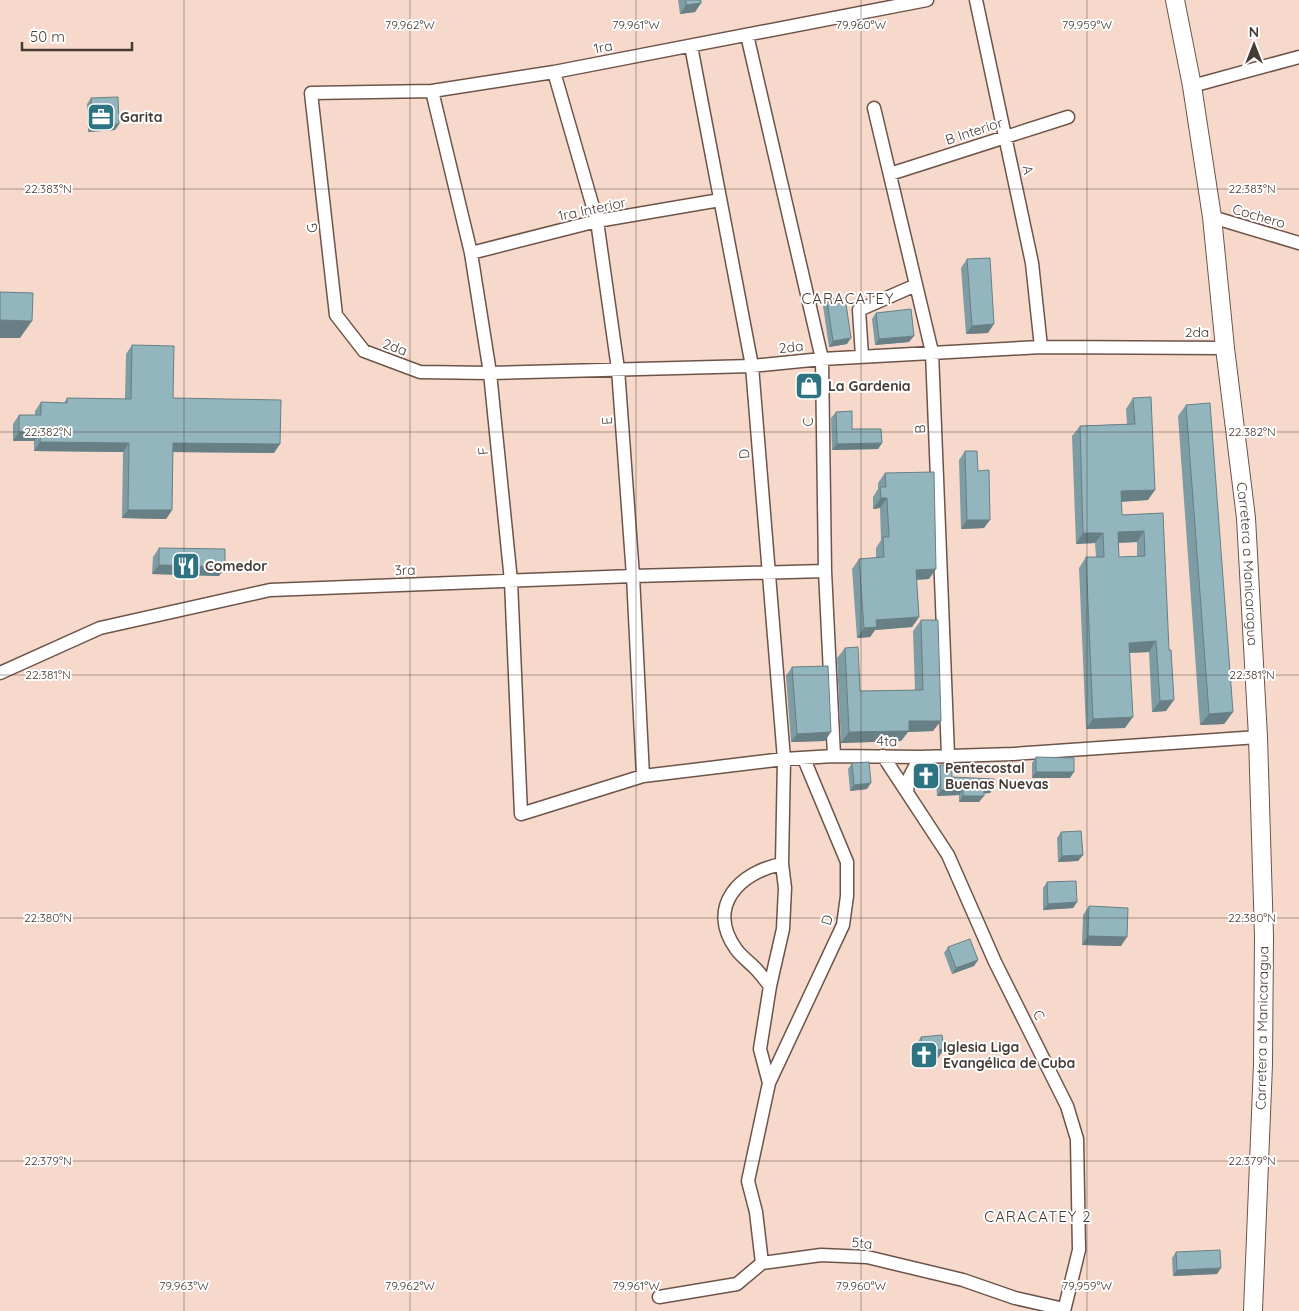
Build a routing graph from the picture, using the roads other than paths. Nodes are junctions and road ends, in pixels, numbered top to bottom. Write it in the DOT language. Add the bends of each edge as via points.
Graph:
graph roads {
  1 [pos="927,0"];
  2 [pos="976,0"];
  3 [pos="1175,0"];
  4 [pos="747,35"];
  5 [pos="691,46"];
  6 [pos="1299,57"];
  7 [pos="554,72"];
  8 [pos="1192,86"];
  9 [pos="432,92"];
  10 [pos="312,93"];
  11 [pos="874,108"];
  12 [pos="1068,117"];
  13 [pos="1006,137"];
  14 [pos="890,174"];
  15 [pos="720,200"];
  16 [pos="1212,217"];
  17 [pos="597,222"];
  18 [pos="1299,243"];
  19 [pos="471,253"];
  20 [pos="916,285"];
  21 [pos="1041,347"];
  22 [pos="1225,348"];
  23 [pos="364,352"];
  24 [pos="932,352"];
  25 [pos="862,356"];
  26 [pos="822,359"];
  27 [pos="752,366"];
  28 [pos="618,370"];
  29 [pos="490,373"];
  30 [pos="769,571"];
  31 [pos="825,571"];
  32 [pos="634,576"];
  33 [pos="511,581"];
  34 [pos="0,673"];
  35 [pos="1258,737"];
  36 [pos="948,755"];
  37 [pos="834,756"];
  38 [pos="883,756"];
  39 [pos="920,757"];
  40 [pos="804,759"];
  41 [pos="784,760"];
  42 [pos="642,776"];
  43 [pos="907,790"];
  44 [pos="521,814"];
  45 [pos="782,864"];
  46 [pos="770,986"];
  47 [pos="769,1083"];
  48 [pos="762,1263"];
  49 [pos="660,1297"];
  50 [pos="1064,1310"];
  51 [pos="1253,1311"];
  1 -- 4 [label="street, 1ra"];
  2 -- 13 [label="street, A"];
  3 -- 8 [label="main road, Carretera a Manicaragua"];
  4 -- 5 [label="street, 1ra"];
  4 -- 26 [label="street, C"];
  5 -- 7 [label="street, 1ra"];
  5 -- 15 [label="street, D"];
  6 -- 8 [label="street"];
  7 -- 9 [label="street, 1ra"];
  7 -- 17 [label="street, E"];
  8 -- 16 [label="main road, Carretera a Manicaragua"];
  9 -- 10 [label="street, 1ra"];
  9 -- 19 [label="street, F"];
  10 -- 23 [label="street, G" via="336,315"];
  11 -- 14 [label="street, B"];
  12 -- 13 [label="street, B Interior"];
  13 -- 14 [label="street, B Interior"];
  13 -- 21 [label="street, A" via="1032,263"];
  14 -- 20 [label="street, B"];
  15 -- 17 [label="street, 1ra Interior"];
  15 -- 27 [label="street, D"];
  16 -- 18 [label="street, Cochero"];
  16 -- 22 [label="main road, Carretera a Manicaragua"];
  17 -- 19 [label="street, 1ra Interior"];
  17 -- 28 [label="street, E"];
  19 -- 29 [label="street, F"];
  20 -- 24 [label="street, B"];
  20 -- 25 [label="street" via="859,310"];
  21 -- 22 [label="street, 2da"];
  21 -- 24 [label="street, 2da"];
  22 -- 35 [label="main road, Carretera a Manicaragua" via="1246,518"];
  23 -- 29 [label="street, 2da" via="420,372"];
  24 -- 25 [label="street, 2da"];
  24 -- 36 [label="street, B"];
  25 -- 26 [label="street, 2da"];
  26 -- 27 [label="street, 2da"];
  26 -- 31 [label="street, C"];
  27 -- 28 [label="street, 2da"];
  27 -- 30 [label="street, D"];
  28 -- 29 [label="street, 2da"];
  28 -- 32 [label="street, E"];
  29 -- 33 [label="street, F"];
  30 -- 31 [label="street, 3ra"];
  30 -- 32 [label="street, 3ra"];
  30 -- 41 [label="street, D"];
  31 -- 37 [label="street, C"];
  32 -- 33 [label="street, 3ra"];
  32 -- 42 [label="street, E"];
  33 -- 34 [label="street, 3ra" via="270,590 100,628"];
  33 -- 44 [label="street, F"];
  35 -- 36 [label="street, 4ta" via="1013,754"];
  35 -- 51 [label="main road, Carretera a Manicaragua" via="1264,936 1263,1064"];
  36 -- 39 [label="street, 4ta"];
  37 -- 38 [label="street, 4ta"];
  37 -- 40 [label="street, 4ta"];
  38 -- 39 [label="street, 4ta"];
  38 -- 43 [label="street, C"];
  39 -- 43 [label="street" via="909,778"];
  40 -- 41 [label="street, 4ta"];
  40 -- 47 [label="street, D" via="847,862 847,896 842,925"];
  41 -- 42 [label="street, 4ta"];
  41 -- 45 [label="street, D"];
  42 -- 44 [label="street, 4ta"];
  43 -- 50 [label="street, C" via="948,856 995,962 1067,1106 1077,1139 1079,1250"];
  45 -- 46 [label="street, D" via="785,888 783,929"];
  45 -- 46 [label="street" via="768,867 742,881 733,890 725,916 726,931 736,950"];
  46 -- 47 [label="street, D" via="760,1049"];
  47 -- 48 [label="street, D" via="748,1181 756,1212"];
  48 -- 49 [label="street" via="737,1284"];
  48 -- 50 [label="street, 5ta" via="822,1255 867,1257 963,1280"];
}
